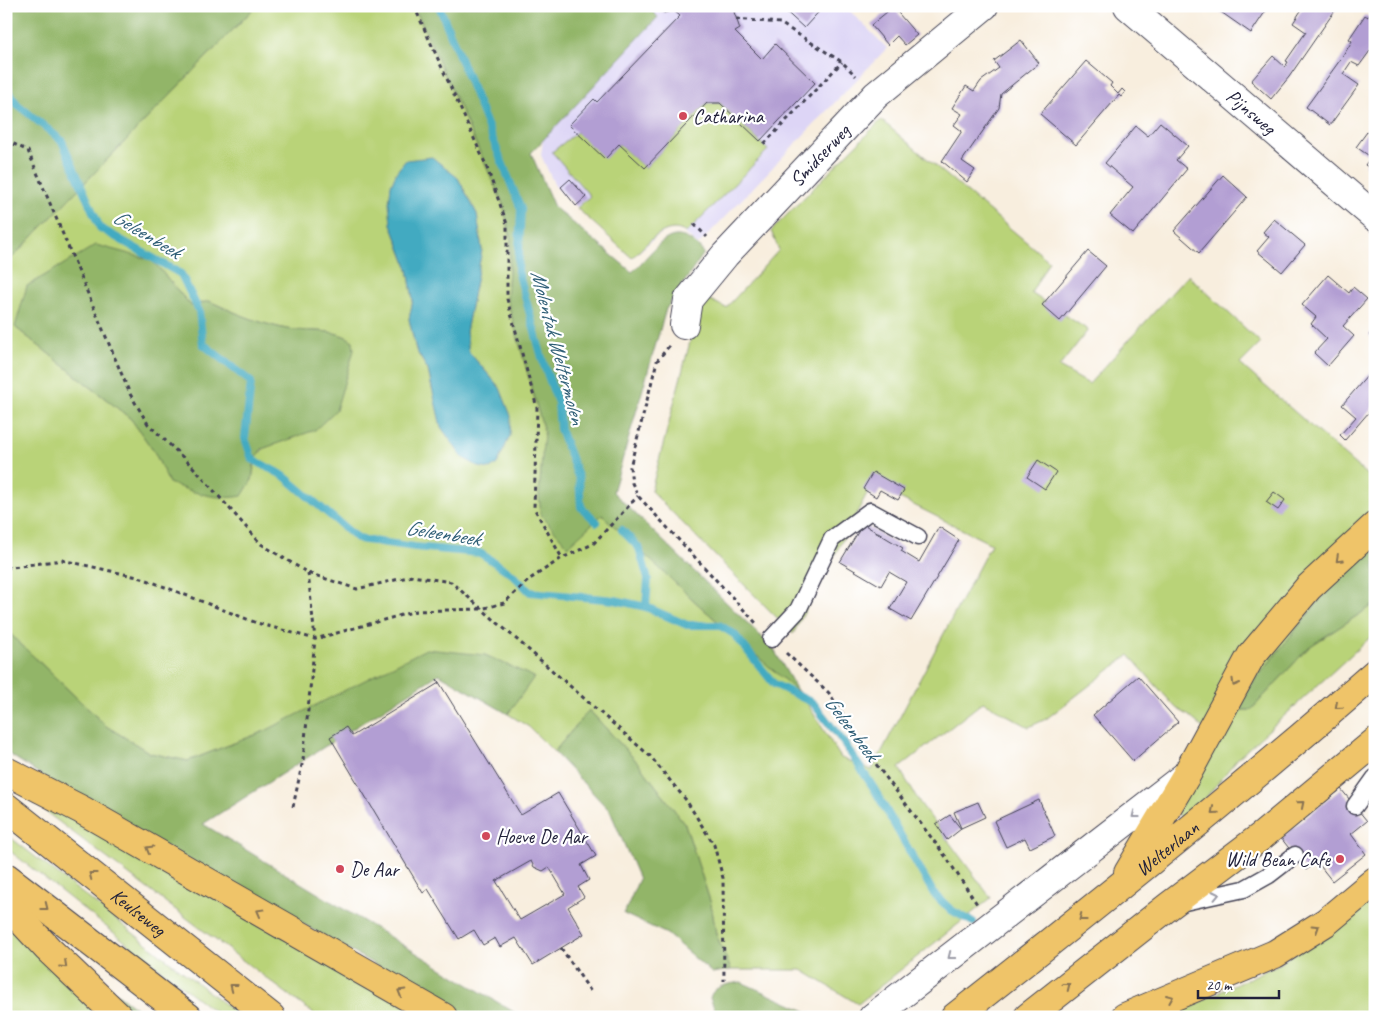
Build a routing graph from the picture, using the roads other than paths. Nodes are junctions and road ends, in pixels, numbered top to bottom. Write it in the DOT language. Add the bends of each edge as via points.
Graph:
graph roads {
  1 [pos="984,6"];
  2 [pos="1128,6"];
  3 [pos="1375,217"];
  4 [pos="684,325"];
  5 [pos="1375,526"];
  6 [pos="918,537"];
  7 [pos="771,639"];
  8 [pos="1375,673"];
  9 [pos="1375,742"];
  10 [pos="6,771"];
  11 [pos="1187,774"];
  12 [pos="1375,778"];
  13 [pos="1375,795"];
  14 [pos="6,807"];
  15 [pos="1295,855"];
  16 [pos="6,877"];
  17 [pos="1375,881"];
  18 [pos="1120,888"];
  19 [pos="6,904"];
  20 [pos="1168,906"];
  21 [pos="119,1017"];
  22 [pos="188,1017"];
  23 [pos="271,1017"];
  24 [pos="443,1017"];
  25 [pos="873,1017"];
  26 [pos="955,1017"];
  27 [pos="1028,1017"];
  28 [pos="1125,1017"];
  1 -- 4 [label="street, Smidserweg" via="876,95 700,284 688,300"];
  2 -- 3 [label="street, Pijnsweg"];
  5 -- 11 [label="main road, one-way" via="1308,588 1251,656"];
  6 -- 7 [label="lane" via="870,510 832,539 798,610"];
  8 -- 18 [label="main road, Welterlaan, one-way"];
  20 -- 9 [label="main road, one-way" via="1263,835"];
  24 -- 10 [label="main road, one-way" via="82,810"];
  11 -- 18 [label="main road"];
  11 -- 25 [label="street, one-way"];
  12 -- 13 [label="lane" via="1355,806"];
  23 -- 14 [label="main road, Keulseweg, one-way"];
  20 -- 15 [label="lane, one-way" via="1244,889"];
  16 -- 22 [label="main road, one-way"];
  28 -- 17 [label="main road, one-way" via="1275,954 1326,922"];
  18 -- 26 [label="main road, Welterlaan, one-way"];
  19 -- 21 [label="main road, one-way"];
  27 -- 20 [label="main road, one-way"];
}
